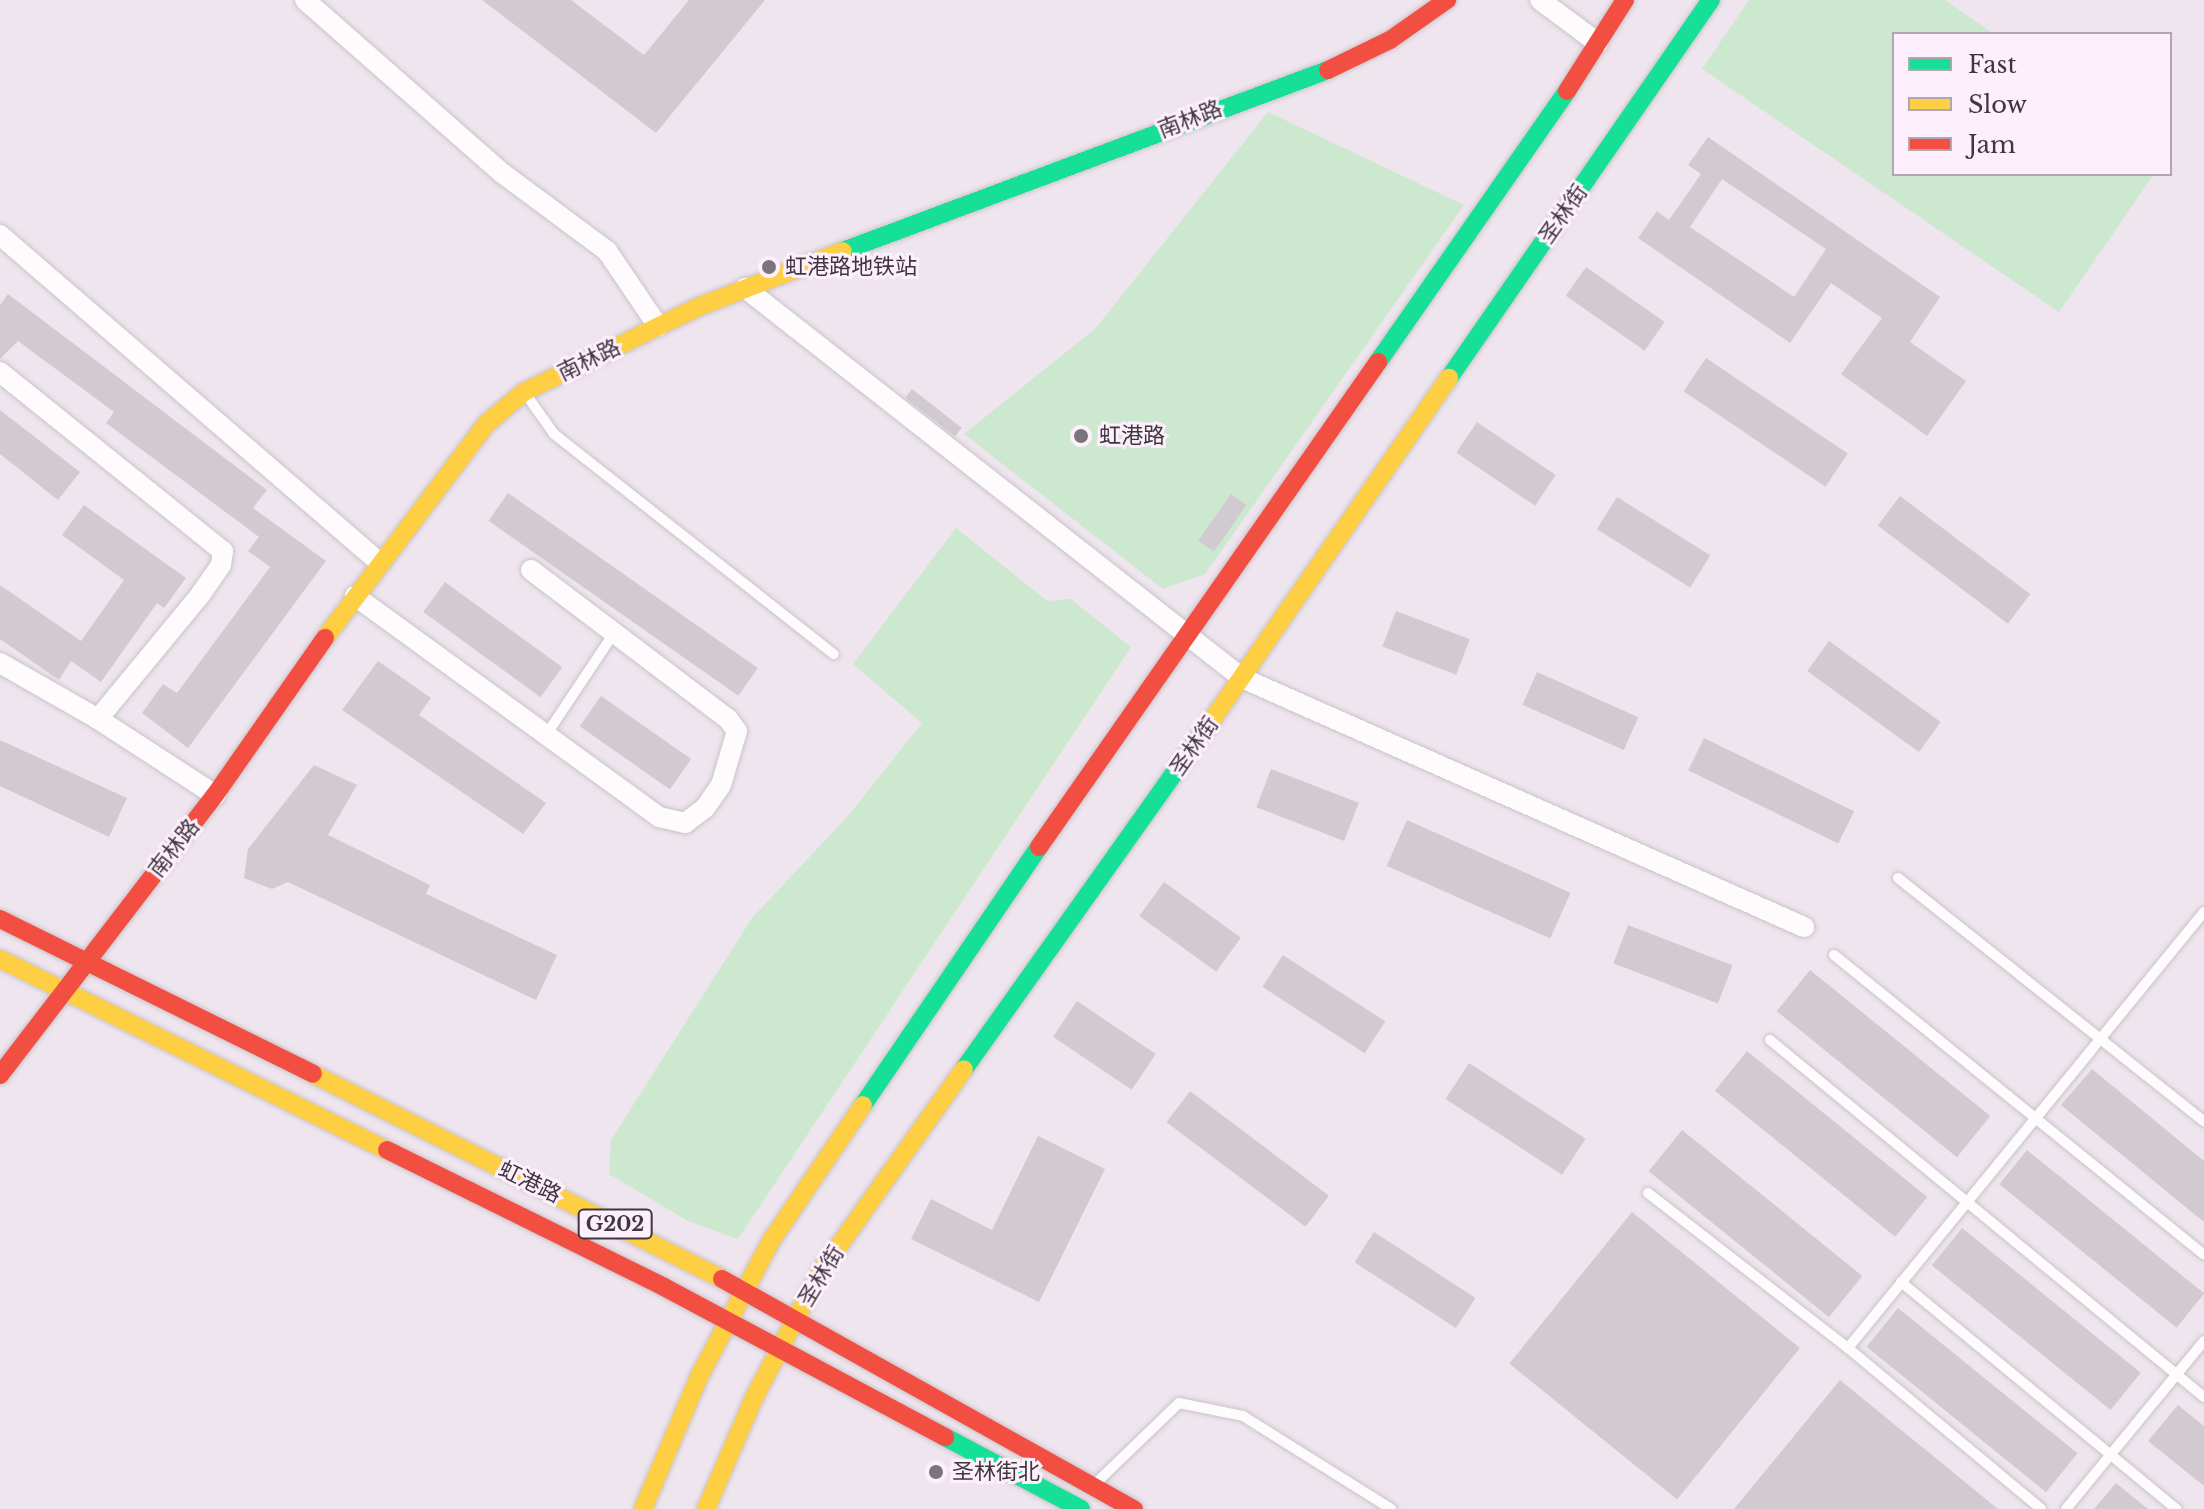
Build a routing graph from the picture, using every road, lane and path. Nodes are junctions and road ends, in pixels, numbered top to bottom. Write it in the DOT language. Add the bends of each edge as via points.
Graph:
graph roads {
  1 [pos="305,0"];
  2 [pos="1447,0"];
  3 [pos="1540,0"];
  4 [pos="1625,0"];
  5 [pos="1711,0"];
  6 [pos="1598,43"];
  7 [pos="0,235"];
  8 [pos="745,288"];
  9 [pos="658,326"];
  10 [pos="0,372"];
  11 [pos="524,392"];
  12 [pos="380,563"];
  13 [pos="531,570"];
  14 [pos="355,596"];
  15 [pos="614,633"];
  16 [pos="1186,639"];
  17 [pos="834,654"];
  18 [pos="0,663"];
  19 [pos="1242,678"];
  20 [pos="98,719"];
  21 [pos="546,735"];
  22 [pos="215,795"];
  23 [pos="1898,878"];
  24 [pos="2204,912"];
  25 [pos="0,919"];
  26 [pos="1804,927"];
  27 [pos="1834,955"];
  28 [pos="0,959"];
  29 [pos="84,961"];
  30 [pos="63,989"];
  31 [pos="2099,1037"];
  32 [pos="1770,1040"];
  33 [pos="0,1075"];
  34 [pos="2034,1118"];
  35 [pos="2204,1121"];
  36 [pos="1648,1193"];
  37 [pos="1969,1198"];
  38 [pos="2204,1255"];
  39 [pos="1901,1282"];
  40 [pos="744,1292"];
  41 [pos="795,1320"];
  42 [pos="729,1321"];
  43 [pos="2204,1341"];
  44 [pos="781,1348"];
  45 [pos="1848,1348"];
  46 [pos="2176,1375"];
  47 [pos="2204,1397"];
  48 [pos="2110,1456"];
  49 [pos="1094,1486"];
  50 [pos="643,1509"];
  51 [pos="706,1509"];
  52 [pos="1081,1509"];
  53 [pos="1134,1509"];
  54 [pos="1391,1509"];
  55 [pos="2041,1509"];
  56 [pos="2066,1509"];
  57 [pos="2176,1509"];
  1 -- 9 [label="street" via="502,173 607,251"];
  2 -- 8 [label="main road, 南林路" via="1390,40 1314,76"];
  3 -- 6 [label="street"];
  4 -- 6 [label="main road"];
  5 -- 19 [label="main road, 圣林街"];
  6 -- 16 [label="main road"];
  7 -- 12 [label="street"];
  8 -- 9 [label="main road, 南林路"];
  8 -- 16 [label="street"];
  9 -- 11 [label="main road, 南林路"];
  10 -- 20 [label="street" via="223,551 221,565 201,594"];
  11 -- 12 [label="main road, 南林路" via="486,424"];
  11 -- 17 [label="lane" via="554,434"];
  12 -- 14 [label="main road, 南林路"];
  13 -- 15 [label="street"];
  14 -- 21 [label="street"];
  14 -- 22 [label="main road, 南林路"];
  15 -- 21 [label="lane"];
  15 -- 21 [label="street" via="737,731 721,785 705,808 685,823 659,817"];
  16 -- 19 [label="street"];
  16 -- 40 [label="main road" via="1145,691 779,1229"];
  18 -- 20 [label="street"];
  19 -- 26 [label="street"];
  19 -- 41 [label="main road, 圣林街" via="821,1271"];
  20 -- 22 [label="street"];
  22 -- 29 [label="main road, 南林路"];
  23 -- 31 [label="lane"];
  24 -- 31 [label="lane"];
  25 -- 29 [label="main road, 虹港路 / G202"];
  27 -- 34 [label="lane"];
  28 -- 30 [label="main road, 虹港路 / G202"];
  29 -- 30 [label="main road, 南林路"];
  29 -- 40 [label="main road, 虹港路 / G202"];
  30 -- 33 [label="main road, 南林路"];
  30 -- 42 [label="main road, 虹港路 / G202"];
  31 -- 34 [label="lane"];
  31 -- 35 [label="lane"];
  32 -- 37 [label="lane"];
  34 -- 37 [label="lane"];
  34 -- 38 [label="lane"];
  36 -- 45 [label="lane"];
  37 -- 39 [label="lane"];
  37 -- 46 [label="lane"];
  39 -- 45 [label="lane"];
  39 -- 48 [label="lane"];
  40 -- 41 [label="main road, 虹港路 / G202"];
  40 -- 42 [label="main road"];
  41 -- 44 [label="main road, 圣林街"];
  41 -- 49 [label="main road, 虹港路 / G202"];
  42 -- 44 [label="main road, 虹港路 / G202"];
  42 -- 50 [label="main road"];
  43 -- 46 [label="lane"];
  44 -- 51 [label="main road, 圣林街"];
  44 -- 52 [label="main road, 虹港路 / G202"];
  45 -- 55 [label="lane"];
  46 -- 47 [label="lane"];
  46 -- 48 [label="lane"];
  48 -- 56 [label="lane"];
  48 -- 57 [label="lane"];
  49 -- 53 [label="main road, 虹港路 / G202"];
  49 -- 54 [label="lane" via="1179,1403 1243,1416"];
}
